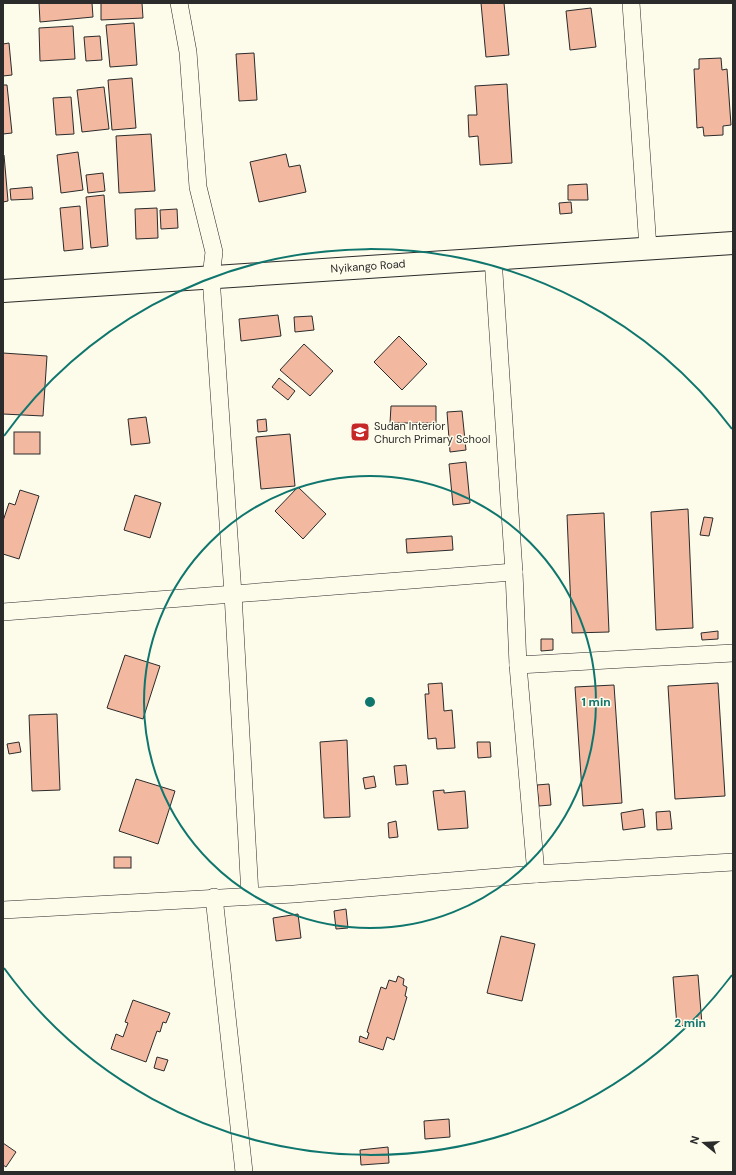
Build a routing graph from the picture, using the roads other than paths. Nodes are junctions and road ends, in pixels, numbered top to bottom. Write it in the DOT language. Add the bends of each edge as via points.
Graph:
graph roads {
  1 [pos="179,3"];
  2 [pos="631,3"];
  3 [pos="733,243"];
  4 [pos="648,248"];
  5 [pos="493,258"];
  6 [pos="211,277"];
  7 [pos="3,291"];
  8 [pos="514,572"];
  9 [pos="233,594"];
  10 [pos="3,612"];
  11 [pos="733,653"];
  12 [pos="518,665"];
  13 [pos="733,862"];
  14 [pos="536,874"];
  15 [pos="250,895"];
  16 [pos="214,897"];
  17 [pos="3,910"];
  18 [pos="244,1172"];
  1 -- 6 [label="street" via="188,52 198,187 214,252"];
  2 -- 4 [label="street"];
  3 -- 4 [label="street, Nyikango Road"];
  4 -- 5 [label="street, Nyikango Road"];
  5 -- 6 [label="street, Nyikango Road"];
  5 -- 8 [label="street"];
  6 -- 7 [label="street, Nyikango Road"];
  6 -- 9 [label="street"];
  8 -- 9 [label="street"];
  8 -- 12 [label="street"];
  9 -- 10 [label="street"];
  9 -- 15 [label="street"];
  11 -- 12 [label="street"];
  12 -- 14 [label="street"];
  13 -- 14 [label="street"];
  14 -- 15 [label="street" via="294,894"];
  15 -- 16 [label="street"];
  16 -- 17 [label="street"];
  16 -- 18 [label="street"];
}
